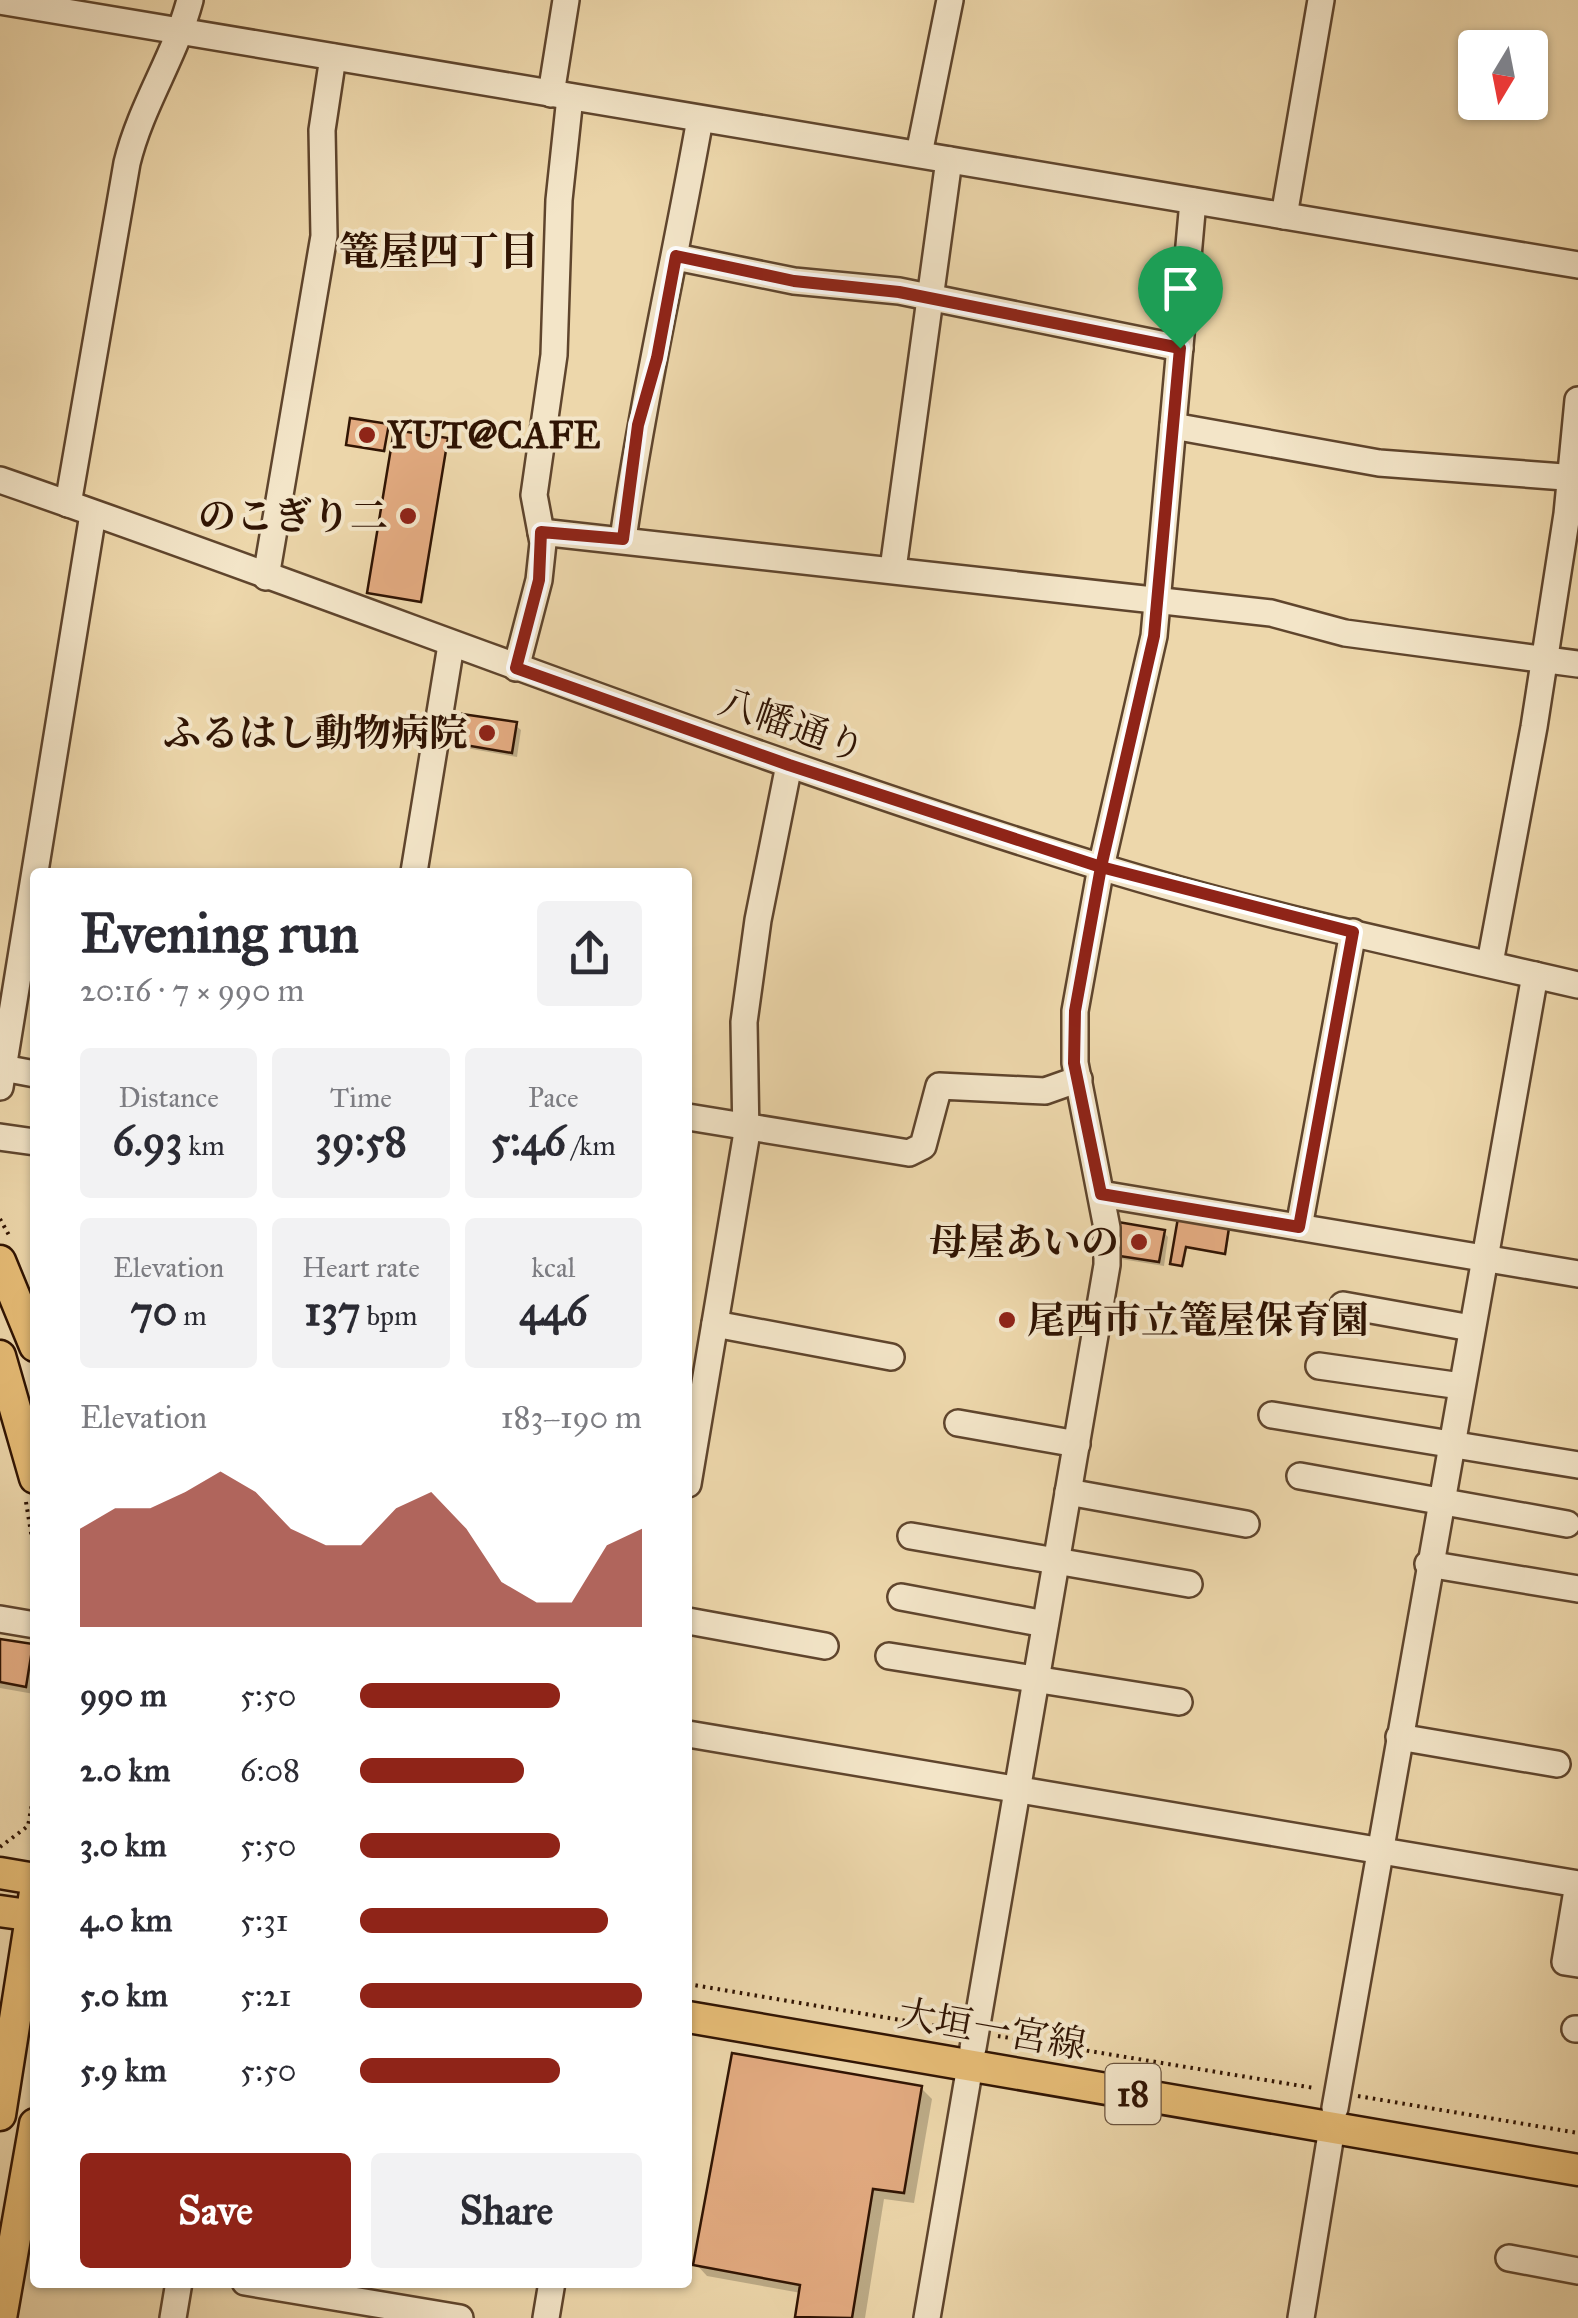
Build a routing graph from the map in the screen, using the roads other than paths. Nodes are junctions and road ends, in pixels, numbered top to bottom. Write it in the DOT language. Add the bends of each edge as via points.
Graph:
graph roads {
  1 [pos="190,0"];
  2 [pos="566,0"];
  3 [pos="950,0"];
  4 [pos="1320,0"];
  5 [pos="0,1"];
  6 [pos="180,31"];
  7 [pos="333,56"];
  8 [pos="561,96"];
  9 [pos="700,119"];
  10 [pos="919,154"];
  11 [pos="950,160"];
  12 [pos="1193,201"];
  13 [pos="1284,216"];
  14 [pos="676,256"];
  15 [pos="1578,265"];
  16 [pos="929,298"];
  17 [pos="1180,348"];
  18 [pos="1578,400"];
  19 [pos="1173,426"];
  20 [pos="1573,477"];
  21 [pos="0,480"];
  22 [pos="68,504"];
  23 [pos="94,514"];
  24 [pos="541,532"];
  25 [pos="623,539"];
  26 [pos="893,569"];
  27 [pos="266,577"];
  28 [pos="1158,600"];
  29 [pos="451,645"];
  30 [pos="1544,660"];
  31 [pos="1578,664"];
  32 [pos="516,668"];
  33 [pos="789,765"];
  34 [pos="1101,867"];
  35 [pos="38,868"];
  36 [pos="415,868"];
  37 [pos="30,918"];
  38 [pos="1353,932"];
  39 [pos="1490,963"];
  40 [pos="1535,975"];
  41 [pos="1578,985"];
  42 [pos="16,1006"];
  43 [pos="30,1074"];
  44 [pos="2,1077"];
  45 [pos="1078,1079"];
  46 [pos="692,1117"];
  47 [pos="746,1126"];
  48 [pos="0,1137"];
  49 [pos="30,1141"];
  50 [pos="1101,1194"];
  51 [pos="1299,1227"];
  52 [pos="1484,1258"];
  53 [pos="0,1261"];
  54 [pos="1578,1274"];
  55 [pos="1343,1305"];
  56 [pos="714,1324"];
  57 [pos="1471,1328"];
  58 [pos="30,1334"];
  59 [pos="0,1356"];
  60 [pos="891,1357"];
  61 [pos="1319,1366"];
  62 [pos="1461,1386"];
  63 [pos="1272,1415"];
  64 [pos="958,1423"];
  65 [pos="1077,1444"];
  66 [pos="1450,1444"];
  67 [pos="692,1459"];
  68 [pos="30,1461"];
  69 [pos="1578,1464"];
  70 [pos="1300,1476"];
  71 [pos="1068,1492"];
  72 [pos="1439,1503"];
  73 [pos="1246,1524"];
  74 [pos="1567,1524"];
  75 [pos="910,1536"];
  76 [pos="1056,1561"];
  77 [pos="1428,1564"];
  78 [pos="1189,1584"];
  79 [pos="1578,1589"];
  80 [pos="900,1598"];
  81 [pos="0,1620"];
  82 [pos="692,1622"];
  83 [pos="30,1624"];
  84 [pos="1045,1624"];
  85 [pos="825,1646"];
  86 [pos="889,1656"];
  87 [pos="1036,1679"];
  88 [pos="1179,1702"];
  89 [pos="692,1735"];
  90 [pos="1399,1737"];
  91 [pos="1557,1764"];
  92 [pos="1017,1791"];
  93 [pos="1378,1854"];
  94 [pos="0,1873"];
  95 [pos="30,1878"];
  96 [pos="30,1908"];
  97 [pos="0,1910"];
  98 [pos="30,1932"];
  99 [pos="1578,1964"];
  100 [pos="692,2001"];
  101 [pos="692,2017"];
  102 [pos="973,2048"];
  103 [pos="1335,2109"];
  104 [pos="0,2115"];
  105 [pos="1578,2149"];
  106 [pos="1578,2170"];
  107 [pos="30,2179"];
  108 [pos="24,2246"];
  109 [pos="1509,2258"];
  110 [pos="1578,2270"];
  111 [pos="178,2288"];
  112 [pos="281,2288"];
  113 [pos="551,2288"];
  114 [pos="1,2318"];
  115 [pos="173,2318"];
  116 [pos="460,2318"];
  117 [pos="546,2318"];
  118 [pos="927,2318"];
  119 [pos="1302,2318"];
  1 -- 6 [label="street"];
  2 -- 8 [label="street"];
  3 -- 10 [label="street"];
  4 -- 13 [label="street"];
  5 -- 6 [label="street"];
  6 -- 7 [label="street"];
  6 -- 22 [label="street" via="134,136"];
  7 -- 8 [label="street"];
  7 -- 27 [label="street" via="322,130 324,236"];
  8 -- 9 [label="street"];
  8 -- 24 [label="street" via="554,355 534,495"];
  9 -- 10 [label="street"];
  9 -- 14 [label="street"];
  10 -- 11 [label="street"];
  11 -- 12 [label="street"];
  11 -- 16 [label="street"];
  12 -- 13 [label="street"];
  12 -- 17 [label="street"];
  13 -- 15 [label="street"];
  14 -- 16 [label="street" via="794,281"];
  14 -- 25 [label="street" via="638,425"];
  16 -- 17 [label="street"];
  16 -- 26 [label="street"];
  17 -- 19 [label="street"];
  18 -- 20 [label="street"];
  19 -- 20 [label="street" via="1378,464"];
  19 -- 28 [label="street"];
  20 -- 30 [label="street"];
  21 -- 22 [label="street, 八幡通り"];
  22 -- 23 [label="street, 八幡通り"];
  23 -- 27 [label="street, 八幡通り"];
  23 -- 35 [label="street"];
  24 -- 25 [label="street"];
  24 -- 32 [label="street" via="539,580"];
  25 -- 26 [label="street"];
  26 -- 28 [label="street"];
  27 -- 29 [label="street, 八幡通り"];
  28 -- 30 [label="street" via="1271,612 1345,634"];
  28 -- 34 [label="street"];
  29 -- 32 [label="street, 八幡通り"];
  29 -- 36 [label="street"];
  30 -- 31 [label="street"];
  30 -- 39 [label="street"];
  32 -- 33 [label="street, 八幡通り"];
  33 -- 34 [label="street, 八幡通り"];
  33 -- 47 [label="street" via="744,1022"];
  34 -- 38 [label="street, 八幡通り"];
  34 -- 45 [label="street" via="1075,1011"];
  37 -- 42 [label="street"];
  38 -- 39 [label="street, 八幡通り"];
  38 -- 51 [label="street"];
  39 -- 40 [label="street, 八幡通り"];
  40 -- 41 [label="street, 八幡通り"];
  40 -- 52 [label="street"];
  42 -- 44 [label="street"];
  43 -- 44 [label="street"];
  45 -- 47 [label="street" via="1045,1092 938,1086 924,1146 910,1153"];
  45 -- 50 [label="street"];
  46 -- 47 [label="street"];
  47 -- 56 [label="street"];
  48 -- 49 [label="street"];
  50 -- 51 [label="street"];
  50 -- 65 [label="street" via="1107,1266"];
  51 -- 52 [label="street"];
  52 -- 54 [label="street"];
  52 -- 57 [label="street"];
  53 -- 58 [label="main road"];
  55 -- 57 [label="street"];
  56 -- 60 [label="street"];
  56 -- 67 [label="street"];
  57 -- 62 [label="street"];
  59 -- 68 [label="main road"];
  61 -- 62 [label="street"];
  62 -- 66 [label="street"];
  63 -- 66 [label="street"];
  64 -- 65 [label="street"];
  65 -- 71 [label="street"];
  66 -- 69 [label="street"];
  66 -- 72 [label="street"];
  70 -- 72 [label="street"];
  71 -- 73 [label="street"];
  71 -- 76 [label="street"];
  72 -- 74 [label="street"];
  72 -- 77 [label="street"];
  75 -- 76 [label="street"];
  76 -- 78 [label="street"];
  76 -- 84 [label="street"];
  77 -- 79 [label="street"];
  77 -- 90 [label="street"];
  80 -- 84 [label="street"];
  81 -- 83 [label="street"];
  82 -- 85 [label="street"];
  84 -- 87 [label="street"];
  86 -- 87 [label="street"];
  87 -- 88 [label="street"];
  87 -- 92 [label="street"];
  89 -- 92 [label="street"];
  90 -- 91 [label="street"];
  90 -- 93 [label="street"];
  92 -- 93 [label="street"];
  92 -- 102 [label="street"];
  93 -- 99 [label="street" via="1578,1884 1565,1962"];
  93 -- 103 [label="street"];
  94 -- 95 [label="main road"];
  96 -- 97 [label="main road"];
  98 -- 104 [label="main road"];
  100 -- 102 [label="main road, 大垣一宮線 / 18"];
  101 -- 102 [label="main road, 大垣一宮線 / 18"];
  102 -- 103 [label="main road, 大垣一宮線 / 18"];
  102 -- 118 [label="street"];
  103 -- 105 [label="main road, 大垣一宮線 / 18"];
  103 -- 106 [label="main road, 大垣一宮線 / 18"];
  103 -- 119 [label="street"];
  107 -- 108 [label="main road"];
  108 -- 114 [label="main road"];
  109 -- 110 [label="street"];
  111 -- 115 [label="street"];
  112 -- 116 [label="street"];
  113 -- 117 [label="street"];
}
